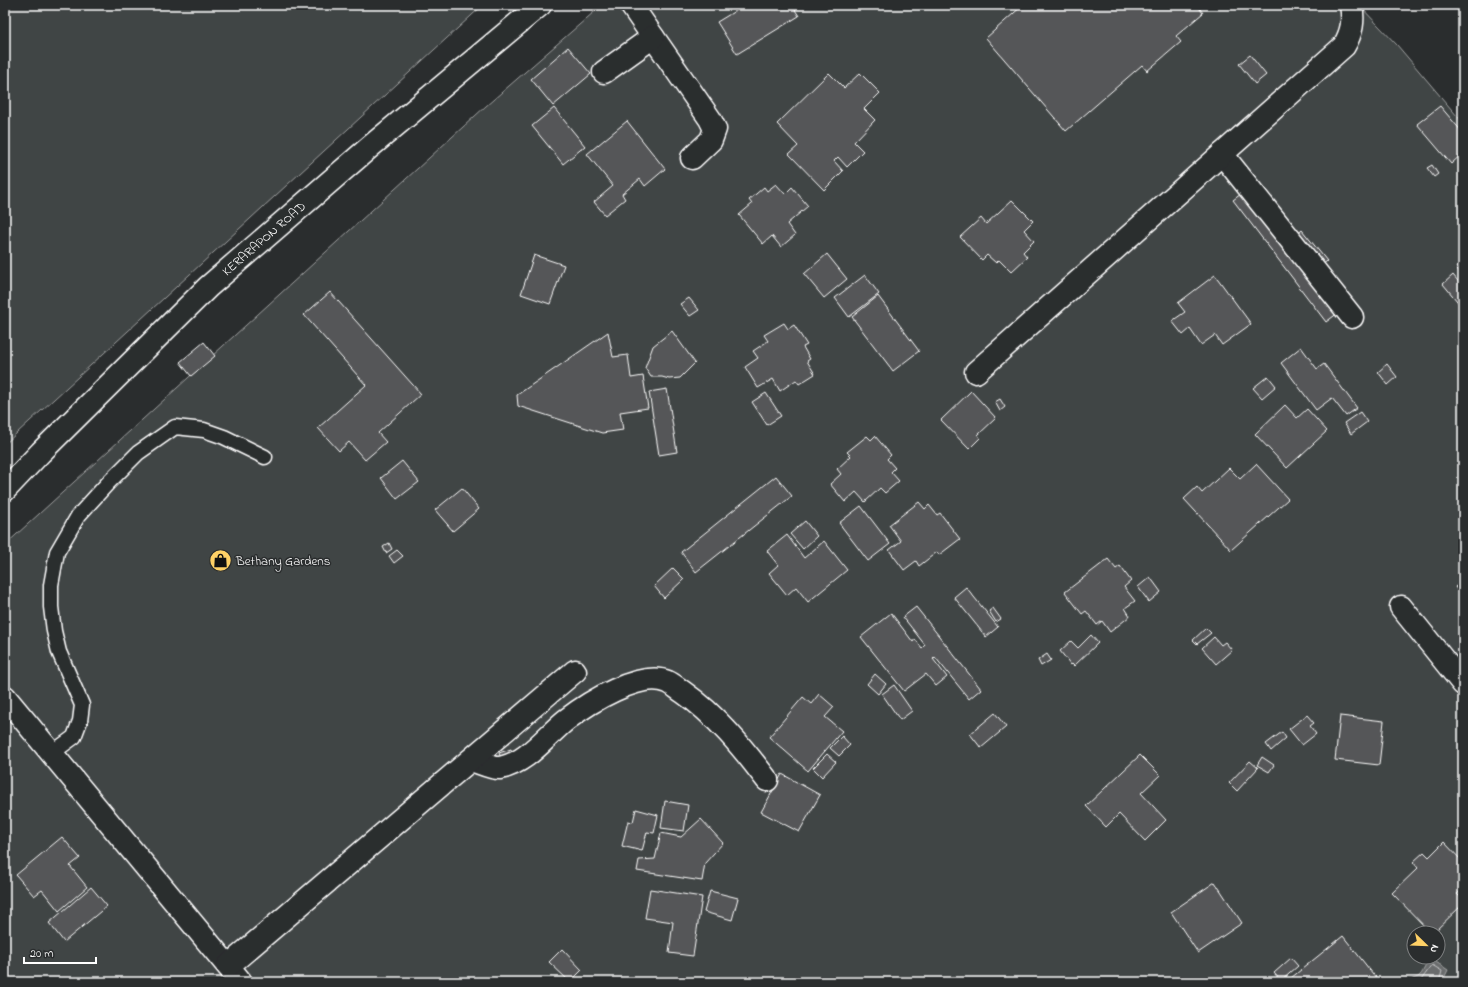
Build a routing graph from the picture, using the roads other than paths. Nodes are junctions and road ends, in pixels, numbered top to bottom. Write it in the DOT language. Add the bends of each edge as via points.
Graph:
graph roads {
  1 [pos="540,5"];
  2 [pos="631,5"];
  3 [pos="1351,5"];
  4 [pos="653,37"];
  5 [pos="604,72"];
  6 [pos="1222,154"];
  7 [pos="692,158"];
  8 [pos="1352,317"];
  9 [pos="976,372"];
  10 [pos="265,457"];
  11 [pos="5,490"];
  12 [pos="1401,607"];
  13 [pos="575,671"];
  14 [pos="1463,684"];
  15 [pos="5,696"];
  16 [pos="52,753"];
  17 [pos="471,760"];
  18 [pos="767,780"];
  19 [pos="235,974"];
  1 -- 11 [label="street, KERARAPON ROAD" via="208,286"];
  2 -- 4 [label="street"];
  3 -- 6 [label="street" via="1352,31 1344,46"];
  4 -- 5 [label="street"];
  4 -- 7 [label="street" via="715,129 711,140"];
  6 -- 8 [label="street"];
  6 -- 9 [label="street"];
  10 -- 16 [label="lane" via="204,430 175,427 138,453 78,516 57,552 51,585 51,607 60,652 82,706 74,737"];
  12 -- 14 [label="street"];
  13 -- 17 [label="street"];
  15 -- 16 [label="street"];
  16 -- 19 [label="street"];
  17 -- 18 [label="street" via="498,768 513,764 566,720 608,693 655,678 668,682 718,722"];
  17 -- 19 [label="street"];
}
